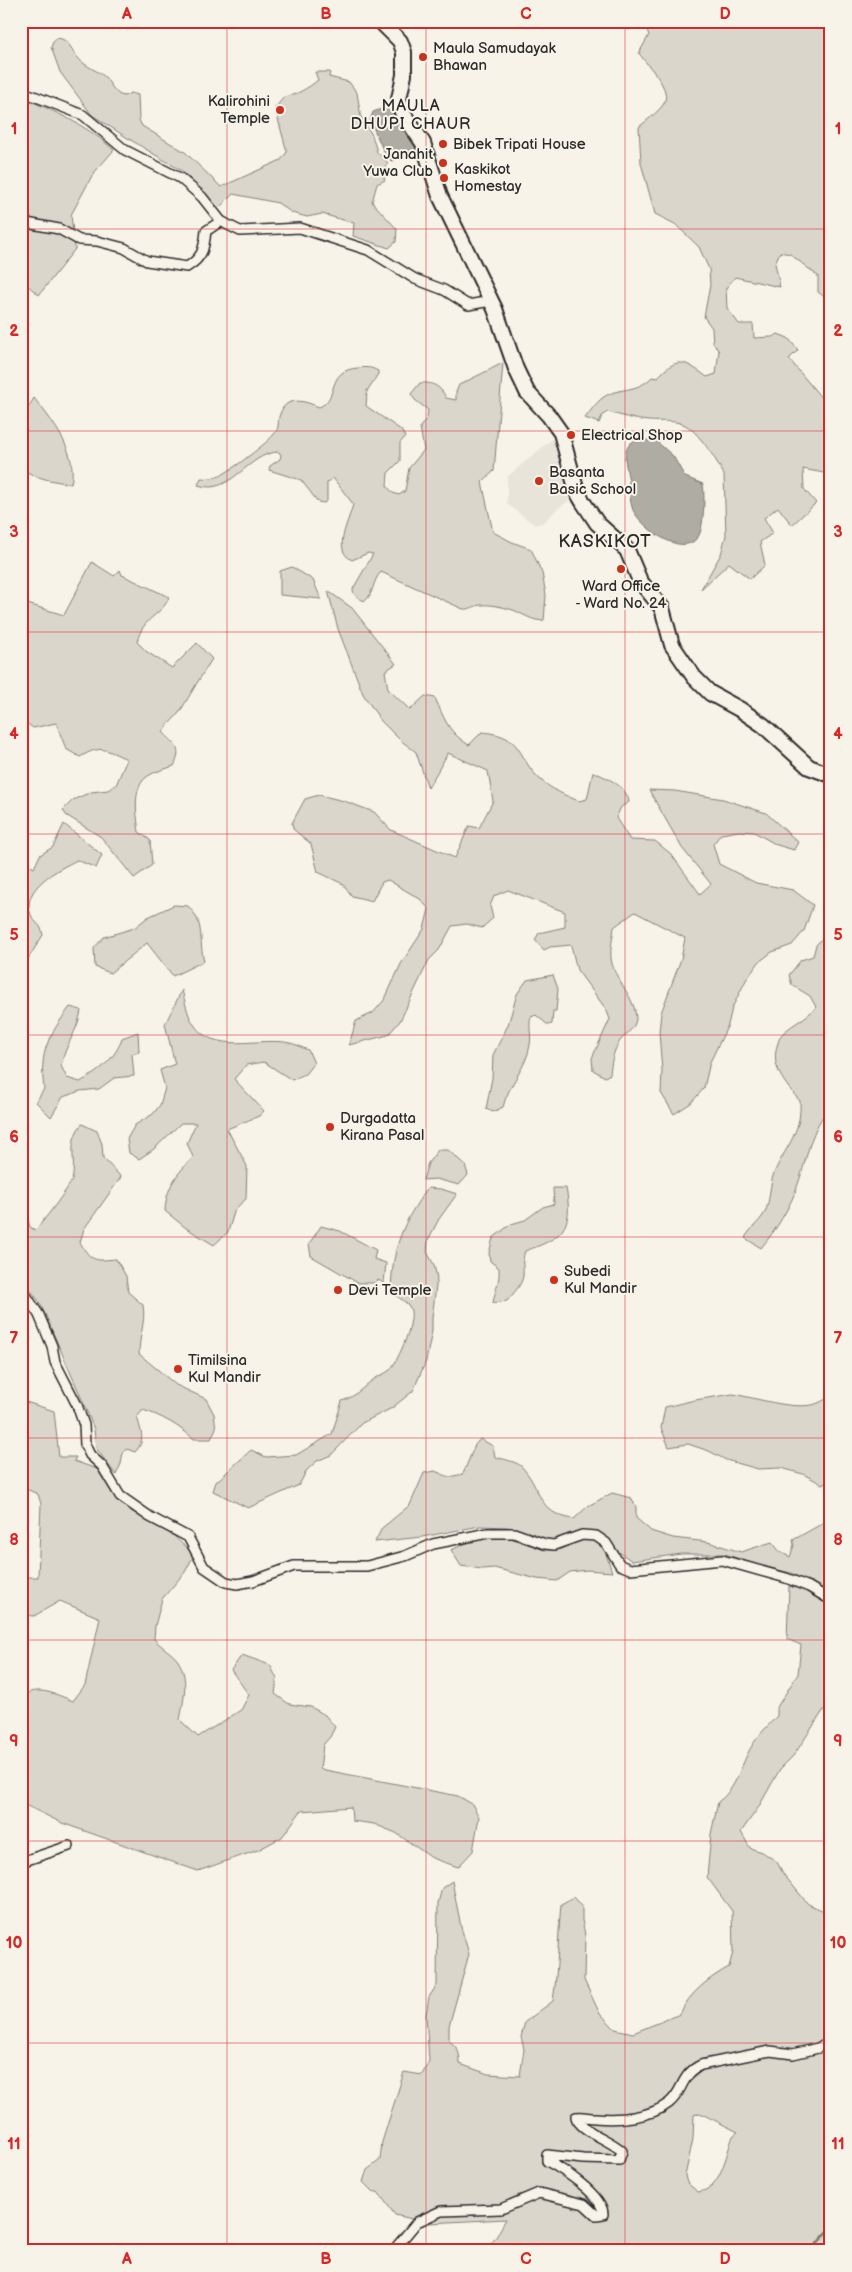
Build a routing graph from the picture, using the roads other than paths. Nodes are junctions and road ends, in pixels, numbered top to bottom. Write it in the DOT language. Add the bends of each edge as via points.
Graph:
graph roads {
  1 [pos="380,21"];
  2 [pos="21,91"];
  3 [pos="221,221"];
  4 [pos="21,222"];
  5 [pos="491,302"];
  6 [pos="831,775"];
  7 [pos="21,1288"];
  8 [pos="831,1600"];
  9 [pos="69,1846"];
  10 [pos="21,1862"];
  11 [pos="831,2040"];
  12 [pos="393,2251"];
  1 -- 5 [label="street" via="400,41 404,52 399,99 402,112 423,144 440,196"];
  2 -- 3 [label="street" via="83,115 125,150 180,178 202,197"];
  3 -- 4 [label="street" via="206,231 205,246 198,260 187,268 147,261 124,248 79,240 59,229"];
  3 -- 5 [label="street" via="240,231 300,228 368,250 415,279 444,290 468,305"];
  5 -- 6 [label="street" via="527,392 561,433 582,502 596,523 627,550 640,581 662,608 672,645 685,666 710,693 754,718 809,767"];
  7 -- 8 [label="street" via="39,1315 55,1362 77,1405 84,1424 84,1445 90,1455 102,1466 120,1496 188,1537 204,1567 226,1582 254,1581 294,1566 367,1566 405,1556 433,1544 488,1533 514,1533 554,1545 582,1535 596,1536 606,1543 620,1565 630,1569 722,1560 786,1578"];
  9 -- 10 [label="street"];
  11 -- 12 [label="street" via="818,2048 792,2054 770,2051 701,2065 685,2077 672,2101 651,2112 629,2118 576,2117 586,2128 622,2151 619,2160 546,2155 547,2161 586,2187 603,2209 603,2214 596,2214 584,2204 539,2193 501,2209 441,2211 417,2222"];
}
